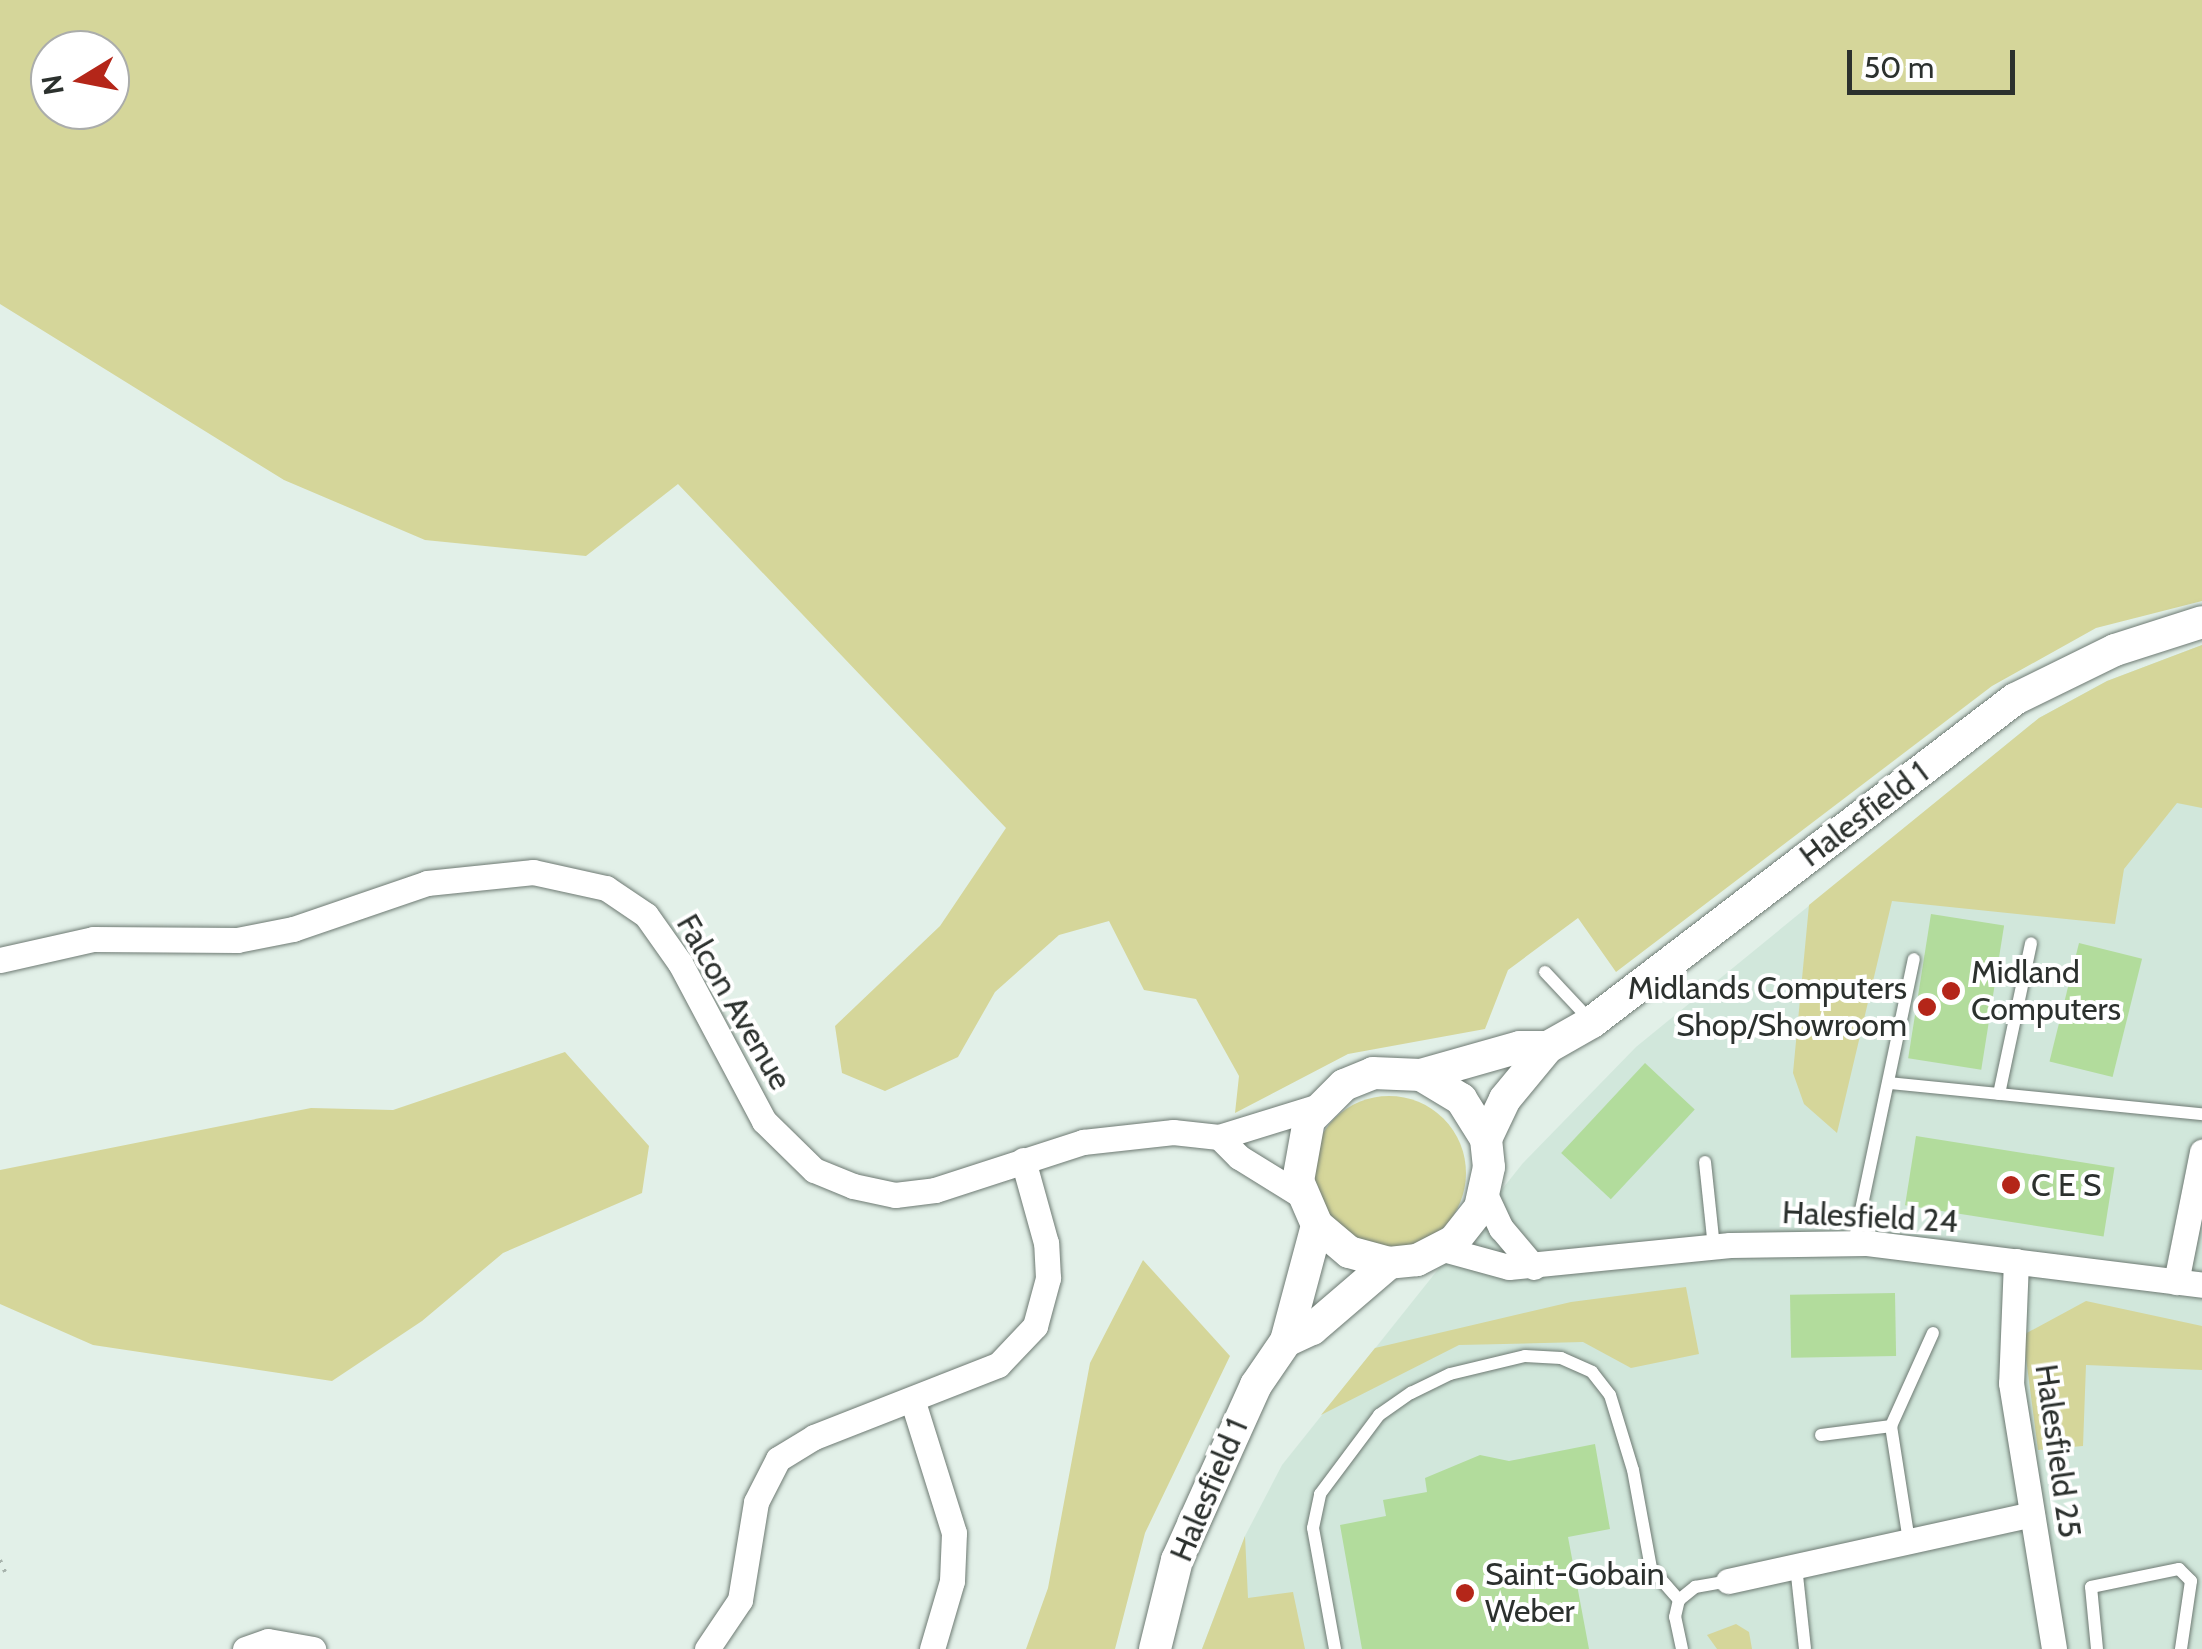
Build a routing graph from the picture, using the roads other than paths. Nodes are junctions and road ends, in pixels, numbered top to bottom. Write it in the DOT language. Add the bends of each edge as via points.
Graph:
graph roads {
  1 [pos="2202,622"];
  2 [pos="2031,944"];
  3 [pos="1914,959"];
  4 [pos="0,960"];
  5 [pos="1545,972"];
  6 [pos="1592,1022"];
  7 [pos="1548,1048"];
  8 [pos="1420,1074"];
  9 [pos="1889,1083"];
  10 [pos="1999,1094"];
  11 [pos="1320,1106"];
  12 [pos="2202,1114"];
  13 [pos="1219,1137"];
  14 [pos="1486,1139"];
  15 [pos="2202,1152"];
  16 [pos="1022,1160"];
  17 [pos="1705,1162"];
  18 [pos="1485,1194"];
  19 [pos="1309,1211"];
  20 [pos="1854,1243"];
  21 [pos="1714,1248"];
  22 [pos="1443,1249"];
  23 [pos="2016,1261"];
  24 [pos="1390,1263"];
  25 [pos="1534,1267"];
  26 [pos="2189,1284"];
  27 [pos="1933,1333"];
  28 [pos="1286,1341"];
  29 [pos="913,1402"];
  30 [pos="1892,1426"];
  31 [pos="1822,1435"];
  32 [pos="2032,1514"];
  33 [pos="1909,1541"];
  34 [pos="1796,1566"];
  35 [pos="1728,1581"];
  36 [pos="1679,1600"];
  37 [pos="245,1649"];
  38 [pos="313,1649"];
  39 [pos="707,1649"];
  40 [pos="932,1649"];
  41 [pos="1155,1649"];
  42 [pos="1334,1649"];
  43 [pos="1682,1649"];
  44 [pos="1805,1649"];
  45 [pos="2054,1649"];
  46 [pos="2097,1649"];
  47 [pos="2182,1649"];
  1 -- 6 [label="street, Halesfield 1" via="2116,650 2015,699"];
  2 -- 10 [label="lane"];
  3 -- 9 [label="lane"];
  4 -- 16 [label="street, Falcon Avenue" via="93,939 237,940 293,929 427,884 488,874 552,875 622,895 646,915 680,963 764,1121 814,1170 895,1195 962,1185"];
  5 -- 6 [label="lane"];
  6 -- 7 [label="street, Halesfield 1"];
  7 -- 8 [label="street, Halesfield 1" via="1520,1047"];
  7 -- 14 [label="street, Halesfield 1" via="1505,1099"];
  8 -- 11 [label="street, Halesfield 1" via="1373,1073 1344,1085"];
  8 -- 14 [label="street" via="1462,1099"];
  9 -- 10 [label="lane"];
  9 -- 20 [label="lane"];
  10 -- 12 [label="lane"];
  11 -- 13 [label="street, Falcon Avenue"];
  11 -- 19 [label="street, Halesfield 1" via="1299,1149"];
  13 -- 16 [label="street, Falcon Avenue" via="1120,1136"];
  13 -- 19 [label="street"];
  14 -- 18 [label="street, Halesfield 1"];
  15 -- 26 [label="street"];
  16 -- 29 [label="street" via="1046,1243 1048,1278 1036,1326 998,1366"];
  17 -- 21 [label="lane"];
  18 -- 22 [label="street" via="1464,1231"];
  18 -- 25 [label="street" via="1501,1228"];
  19 -- 24 [label="street" via="1349,1252"];
  19 -- 28 [label="street, Halesfield 1"];
  20 -- 21 [label="street, Halesfield 24"];
  20 -- 23 [label="street, Halesfield 24"];
  21 -- 25 [label="street, Halesfield 24"];
  22 -- 24 [label="street, Halesfield 1"];
  22 -- 25 [label="street, Halesfield 24"];
  23 -- 26 [label="street, Halesfield 24"];
  23 -- 32 [label="street, Halesfield 25" via="2011,1383"];
  24 -- 28 [label="street, Halesfield 1" via="1312,1329"];
  27 -- 30 [label="lane"];
  28 -- 41 [label="street, Halesfield 1" via="1256,1385 1177,1560"];
  29 -- 39 [label="street" via="814,1437 778,1460 756,1502 740,1600"];
  29 -- 40 [label="street" via="954,1533 952,1581"];
  30 -- 31 [label="lane"];
  30 -- 33 [label="lane"];
  32 -- 33 [label="street"];
  32 -- 45 [label="street, Halesfield 25"];
  33 -- 34 [label="street"];
  34 -- 35 [label="street"];
  34 -- 44 [label="lane"];
  35 -- 36 [label="lane" via="1695,1587"];
  36 -- 42 [label="lane" via="1651,1568 1634,1470 1610,1396 1592,1372 1561,1358 1525,1356 1450,1374 1411,1393 1380,1416 1320,1494 1312,1528"];
  36 -- 43 [label="lane" via="1675,1617"];
  37 -- 38 [label="street" via="268,1641"];
  46 -- 47 [label="lane" via="2091,1587 2179,1569 2191,1581"];
}
